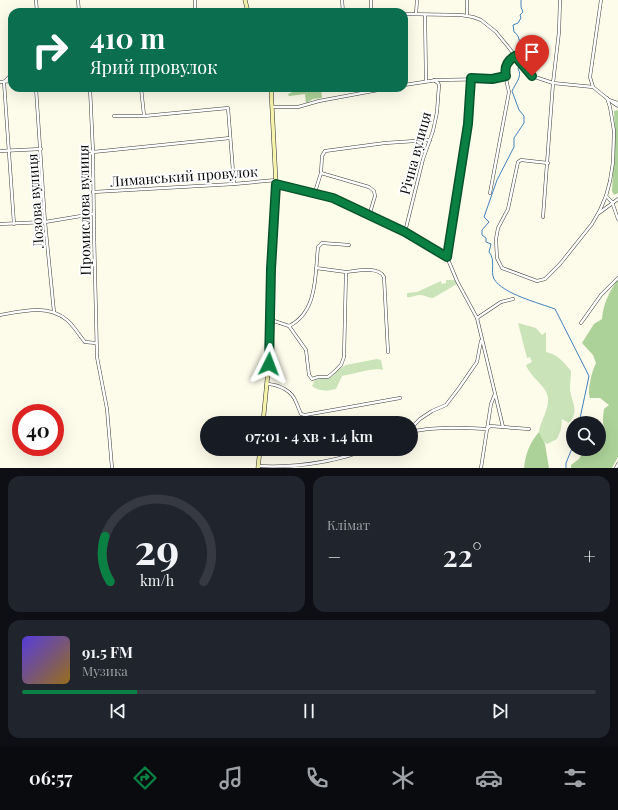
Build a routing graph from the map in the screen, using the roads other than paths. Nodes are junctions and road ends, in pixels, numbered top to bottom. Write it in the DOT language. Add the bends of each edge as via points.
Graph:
graph roads {
  1 [pos="416,0"];
  2 [pos="467,0"];
  3 [pos="560,0"];
  4 [pos="601,0"];
  5 [pos="408,14"];
  6 [pos="416,14"];
  7 [pos="424,15"];
  8 [pos="467,16"];
  9 [pos="516,57"];
  10 [pos="506,76"];
  11 [pos="471,78"];
  12 [pos="434,80"];
  13 [pos="426,81"];
  14 [pos="2,82"];
  15 [pos="553,83"];
  16 [pos="408,84"];
  17 [pos="593,87"];
  18 [pos="36,92"];
  19 [pos="90,92"];
  20 [pos="141,92"];
  21 [pos="271,92"];
  22 [pos="367,92"];
  23 [pos="608,99"];
  24 [pos="618,103"];
  25 [pos="618,106"];
  26 [pos="273,107"];
  27 [pos="114,116"];
  28 [pos="144,116"];
  29 [pos="230,138"];
  30 [pos="430,140"];
  31 [pos="41,149"];
  32 [pos="0,151"];
  33 [pos="9,151"];
  34 [pos="93,152"];
  35 [pos="548,163"];
  36 [pos="321,173"];
  37 [pos="276,182"];
  38 [pos="234,184"];
  39 [pos="93,192"];
  40 [pos="315,192"];
  41 [pos="490,193"];
  42 [pos="606,196"];
  43 [pos="618,199"];
  44 [pos="612,202"];
  45 [pos="93,214"];
  46 [pos="369,216"];
  47 [pos="597,216"];
  48 [pos="543,217"];
  49 [pos="618,219"];
  50 [pos="45,222"];
  51 [pos="0,224"];
  52 [pos="14,224"];
  53 [pos="405,232"];
  54 [pos="349,245"];
  55 [pos="447,257"];
  56 [pos="316,268"];
  57 [pos="346,272"];
  58 [pos="618,278"];
  59 [pos="513,299"];
  60 [pos="54,312"];
  61 [pos="0,315"];
  62 [pos="477,318"];
  63 [pos="271,320"];
  64 [pos="581,322"];
  65 [pos="289,326"];
  66 [pos="481,339"];
  67 [pos="96,344"];
  68 [pos="388,352"];
  69 [pos="268,384"];
  70 [pos="495,393"];
  71 [pos="400,398"];
  72 [pos="265,416"];
  73 [pos="418,421"];
  74 [pos="503,427"];
  75 [pos="487,429"];
  76 [pos="529,429"];
  77 [pos="418,430"];
  78 [pos="259,456"];
  79 [pos="349,456"];
  80 [pos="618,464"];
  81 [pos="258,467"];
  82 [pos="112,468"];
  83 [pos="481,468"];
  84 [pos="616,468"];
  1 -- 6 [label="street"];
  2 -- 8 [label="street"];
  3 -- 15 [label="street"];
  4 -- 17 [label="street" via="590,77"];
  5 -- 6 [label="street"];
  6 -- 7 [label="street"];
  7 -- 8 [label="street"];
  7 -- 13 [label="street"];
  8 -- 9 [label="street" via="481,20 491,28"];
  9 -- 10 [label="street" via="507,62"];
  9 -- 15 [label="street" via="532,76"];
  10 -- 11 [label="street" via="492,79"];
  10 -- 41 [label="street" via="509,92"];
  11 -- 12 [label="street"];
  11 -- 55 [label="street" via="468,124"];
  12 -- 13 [label="street"];
  12 -- 30 [label="street, Річна вулиця" via="439,85 437,112"];
  13 -- 16 [label="street"];
  14 -- 33 [label="street"];
  15 -- 17 [label="street"];
  15 -- 35 [label="street"];
  17 -- 23 [label="street"];
  18 -- 31 [label="street, Лозова вулиця"];
  19 -- 34 [label="street, Промислова вулиця"];
  20 -- 28 [label="street"];
  21 -- 26 [label="street"];
  22 -- 26 [label="street" via="298,107"];
  23 -- 24 [label="street"];
  23 -- 25 [label="street"];
  23 -- 42 [label="street" via="614,131 612,168"];
  26 -- 37 [label="street"];
  27 -- 28 [label="street"];
  28 -- 29 [label="street" via="228,108"];
  29 -- 34 [label="street"];
  29 -- 38 [label="street"];
  30 -- 36 [label="street" via="385,143 325,152 322,156"];
  30 -- 53 [label="street, Річна вулиця"];
  31 -- 33 [label="street"];
  31 -- 50 [label="street, Лозова вулиця"];
  32 -- 33 [label="street"];
  33 -- 52 [label="street"];
  34 -- 39 [label="street, Промислова вулиця"];
  35 -- 47 [label="street" via="521,160 518,162 508,209 498,228 496,239 498,258 504,270 537,280 545,279 560,264"];
  35 -- 48 [label="street"];
  36 -- 40 [label="street"];
  36 -- 46 [label="street" via="369,187 374,191"];
  37 -- 38 [label="street, Лиманський провулок"];
  37 -- 40 [label="street, Лиманський провулок"];
  37 -- 63 [label="street"];
  38 -- 39 [label="street, Лиманський провулок"];
  39 -- 45 [label="street, Промислова вулиця"];
  40 -- 46 [label="street, Лиманський провулок"];
  42 -- 44 [label="street"];
  42 -- 47 [label="street"];
  43 -- 44 [label="street"];
  44 -- 47 [label="street"];
  44 -- 49 [label="street"];
  45 -- 50 [label="street"];
  45 -- 67 [label="street, Промислова вулиця"];
  46 -- 53 [label="street, Лиманський провулок"];
  50 -- 52 [label="street"];
  50 -- 60 [label="street, Лозова вулиця"];
  51 -- 52 [label="street"];
  53 -- 55 [label="street, Лиманський провулок"];
  54 -- 56 [label="street" via="319,245"];
  55 -- 62 [label="street"];
  56 -- 57 [label="street"];
  56 -- 65 [label="street" via="311,300 302,316"];
  57 -- 65 [label="street" via="344,357 338,368 328,377 312,379 309,376 306,350"];
  57 -- 68 [label="street" via="376,271 384,277"];
  58 -- 64 [label="street" via="601,295"];
  59 -- 62 [label="street" via="497,304"];
  60 -- 61 [label="street" via="33,310"];
  60 -- 67 [label="street" via="67,320 85,342"];
  62 -- 66 [label="street"];
  63 -- 65 [label="street"];
  63 -- 69 [label="street"];
  66 -- 70 [label="street"];
  66 -- 73 [label="street" via="477,362 446,405"];
  67 -- 82 [label="street, Промислова вулиця" via="107,409"];
  69 -- 71 [label="street" via="288,391 296,401 301,414 305,416"];
  69 -- 72 [label="street"];
  70 -- 74 [label="street"];
  70 -- 75 [label="street"];
  74 -- 75 [label="street" via="490,426"];
  74 -- 76 [label="street"];
  75 -- 77 [label="street"];
  75 -- 83 [label="street"];
  78 -- 81 [label="street"];
  79 -- 81 [label="street" via="284,466"];
  80 -- 84 [label="street"];
}
